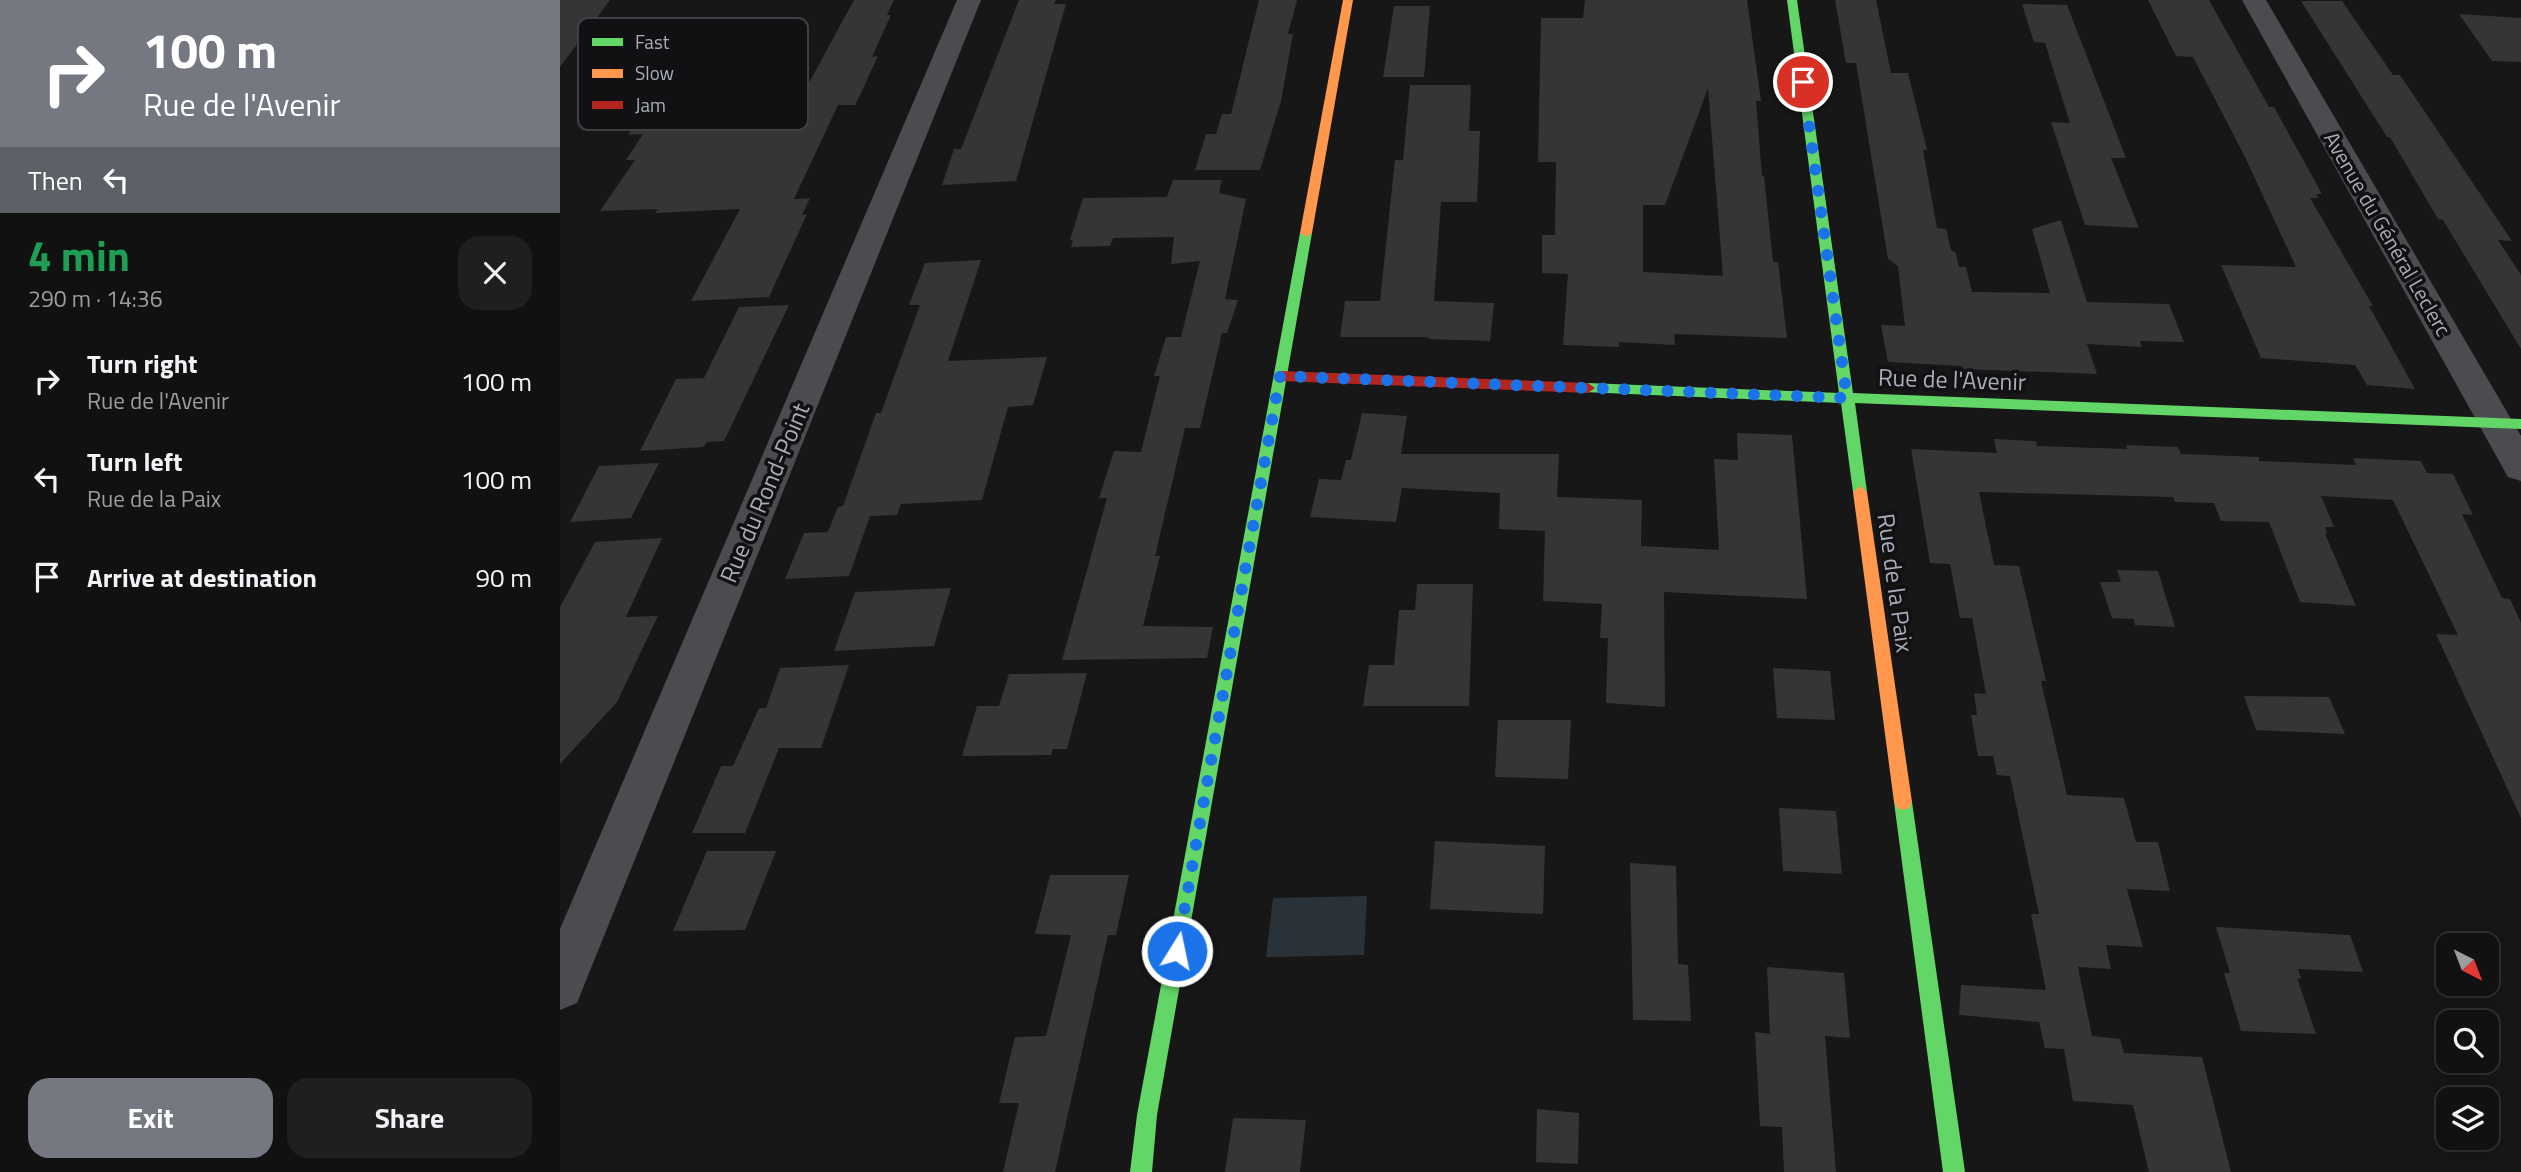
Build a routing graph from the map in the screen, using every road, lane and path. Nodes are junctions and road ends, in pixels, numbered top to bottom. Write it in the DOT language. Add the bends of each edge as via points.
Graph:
graph roads {
  1 [pos="969,0"];
  2 [pos="1348,0"];
  3 [pos="1792,0"];
  4 [pos="2254,0"];
  5 [pos="1280,376"];
  6 [pos="1847,398"];
  7 [pos="2508,424"];
  8 [pos="2521,467"];
  9 [pos="560,986"];
  10 [pos="1141,1172"];
  11 [pos="1954,1172"];
  1 -- 9 [label="street, Rue du Rond-Point"];
  2 -- 5 [label="street"];
  3 -- 6 [label="street, Rue de la Paix"];
  4 -- 7 [label="street, Avenue du Général Leclerc"];
  5 -- 6 [label="street, Rue de l'Avenir"];
  5 -- 10 [label="street" via="1147,1115"];
  6 -- 7 [label="street, Rue de l'Avenir"];
  6 -- 11 [label="street, Rue de la Paix"];
  7 -- 8 [label="street, Avenue du Général Leclerc"];
}
